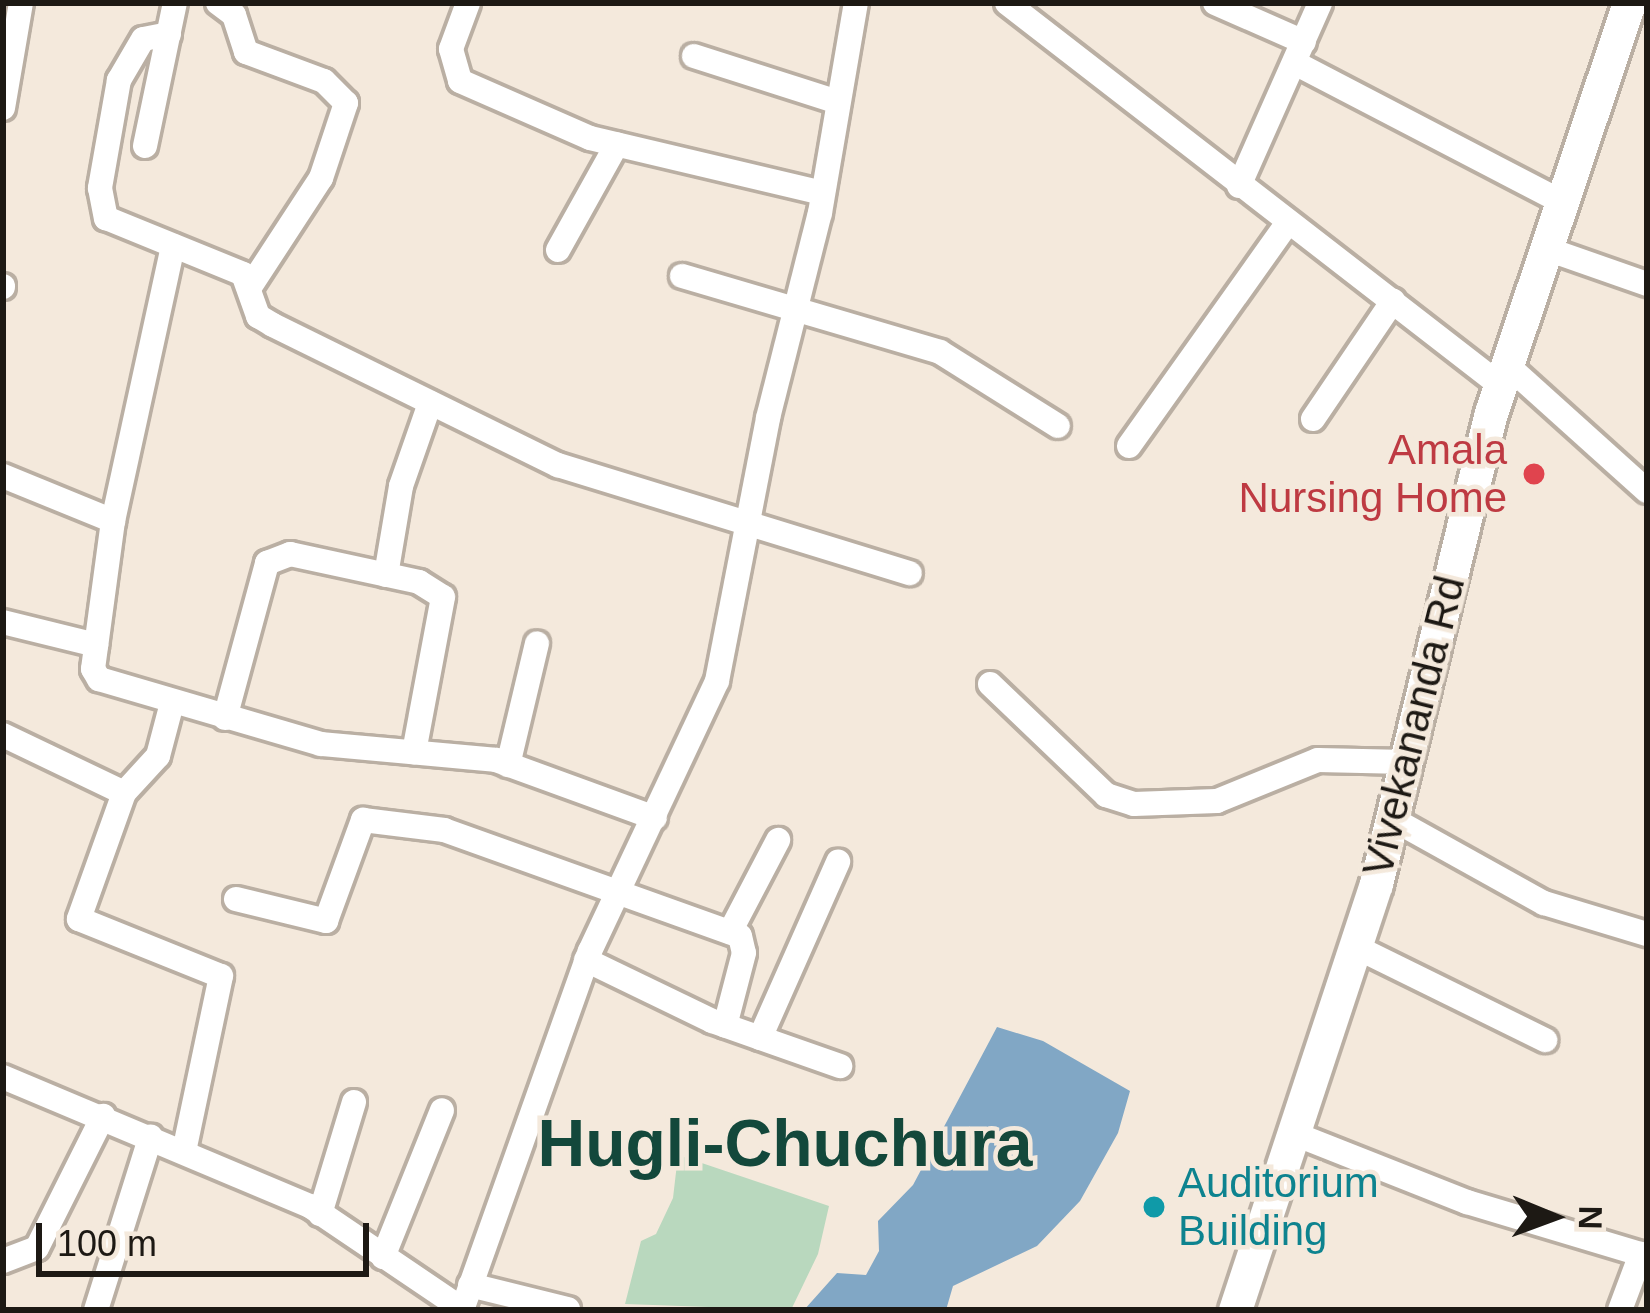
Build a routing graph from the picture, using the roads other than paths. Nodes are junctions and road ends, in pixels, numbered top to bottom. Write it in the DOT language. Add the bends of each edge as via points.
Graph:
graph roads {
  1 [pos="21,3"];
  2 [pos="175,3"];
  3 [pos="218,3"];
  4 [pos="468,3"];
  5 [pos="856,3"];
  6 [pos="1007,3"];
  7 [pos="1215,3"];
  8 [pos="1320,3"];
  9 [pos="1629,3"];
  10 [pos="169,34"];
  11 [pos="1300,52"];
  12 [pos="694,56"];
  13 [pos="838,102"];
  14 [pos="3,108"];
  15 [pos="616,144"];
  16 [pos="145,146"];
  17 [pos="1239,186"];
  18 [pos="823,193"];
  19 [pos="1564,203"];
  20 [pos="1288,222"];
  21 [pos="172,245"];
  22 [pos="1547,249"];
  23 [pos="558,250"];
  24 [pos="682,276"];
  25 [pos="1647,284"];
  26 [pos="250,287"];
  27 [pos="1393,301"];
  28 [pos="800,306"];
  29 [pos="1503,375"];
  30 [pos="430,403"];
  31 [pos="1313,419"];
  32 [pos="1058,426"];
  33 [pos="1129,446"];
  34 [pos="3,476"];
  35 [pos="1646,489"];
  36 [pos="113,521"];
  37 [pos="748,526"];
  38 [pos="910,573"];
  39 [pos="386,575"];
  40 [pos="3,622"];
  41 [pos="537,643"];
  42 [pos="96,645"];
  43 [pos="990,684"];
  44 [pos="172,703"];
  45 [pos="225,718"];
  46 [pos="3,735"];
  47 [pos="414,752"];
  48 [pos="1406,762"];
  49 [pos="508,765"];
  50 [pos="124,793"];
  51 [pos="655,818"];
  52 [pos="1391,818"];
  53 [pos="778,841"];
  54 [pos="838,862"];
  55 [pos="617,889"];
  56 [pos="236,898"];
  57 [pos="730,932"];
  58 [pos="1647,934"];
  59 [pos="1356,947"];
  60 [pos="586,960"];
  61 [pos="724,1026"];
  62 [pos="760,1038"];
  63 [pos="1545,1040"];
  64 [pos="840,1066"];
  65 [pos="3,1077"];
  66 [pos="354,1102"];
  67 [pos="442,1110"];
  68 [pos="103,1116"];
  69 [pos="1295,1134"];
  70 [pos="151,1136"];
  71 [pos="184,1151"];
  72 [pos="320,1214"];
  73 [pos="1644,1255"];
  74 [pos="383,1256"];
  75 [pos="3,1261"];
  76 [pos="465,1301"];
  77 [pos="568,1309"];
  78 [pos="96,1310"];
  79 [pos="1235,1310"];
  80 [pos="1620,1310"];
  1 -- 14 [label="street"];
  2 -- 10 [label="street"];
  3 -- 26 [label="street" via="235,15 246,52 324,81 346,103 321,178"];
  4 -- 15 [label="street" via="451,49 460,80 557,128"];
  5 -- 13 [label="street"];
  6 -- 17 [label="street"];
  7 -- 11 [label="street"];
  8 -- 11 [label="street"];
  9 -- 19 [label="street, Vivekananda Rd"];
  10 -- 16 [label="street"];
  10 -- 21 [label="street" via="143,39 125,63 99,207 106,218"];
  11 -- 17 [label="street"];
  11 -- 19 [label="street"];
  12 -- 13 [label="street"];
  13 -- 18 [label="street"];
  15 -- 18 [label="street"];
  15 -- 23 [label="street"];
  17 -- 20 [label="street"];
  18 -- 28 [label="street"];
  19 -- 22 [label="street, Vivekananda Rd"];
  20 -- 27 [label="street"];
  20 -- 33 [label="street"];
  21 -- 26 [label="street" via="243,274"];
  21 -- 36 [label="street"];
  22 -- 25 [label="street"];
  22 -- 29 [label="street, Vivekananda Rd"];
  24 -- 28 [label="street"];
  26 -- 30 [label="street" via="258,316"];
  27 -- 29 [label="street"];
  27 -- 31 [label="street"];
  28 -- 32 [label="street" via="961,361"];
  28 -- 37 [label="street"];
  29 -- 35 [label="street"];
  29 -- 48 [label="street, Vivekananda Rd"];
  30 -- 37 [label="street" via="558,465"];
  30 -- 39 [label="street" via="405,471"];
  34 -- 36 [label="street"];
  36 -- 42 [label="street"];
  37 -- 38 [label="street"];
  37 -- 51 [label="street" via="717,681"];
  39 -- 45 [label="street" via="274,556"];
  39 -- 47 [label="street" via="443,597"];
  40 -- 42 [label="street"];
  41 -- 49 [label="street"];
  42 -- 44 [label="street" via="99,680"];
  43 -- 48 [label="street" via="1106,795 1134,804 1217,801 1318,760"];
  44 -- 45 [label="street"];
  44 -- 50 [label="street" via="158,756"];
  45 -- 47 [label="street" via="351,750"];
  46 -- 50 [label="street"];
  47 -- 49 [label="street"];
  48 -- 52 [label="street, Vivekananda Rd"];
  49 -- 51 [label="street"];
  50 -- 71 [label="street" via="79,920 211,968 224,985"];
  51 -- 55 [label="street"];
  52 -- 58 [label="street" via="1544,903"];
  52 -- 59 [label="street, Vivekananda Rd"];
  53 -- 57 [label="street"];
  54 -- 62 [label="street"];
  55 -- 56 [label="street" via="473,838 374,817 355,829 326,921"];
  55 -- 57 [label="street"];
  55 -- 60 [label="street"];
  57 -- 61 [label="street" via="744,952"];
  59 -- 63 [label="street"];
  59 -- 69 [label="street, Vivekananda Rd"];
  60 -- 61 [label="street"];
  60 -- 76 [label="street"];
  61 -- 62 [label="street"];
  62 -- 64 [label="street"];
  65 -- 68 [label="street"];
  66 -- 72 [label="street"];
  67 -- 74 [label="street"];
  68 -- 70 [label="street"];
  68 -- 75 [label="street" via="37,1248"];
  69 -- 73 [label="street" via="1466,1202"];
  69 -- 79 [label="street, Vivekananda Rd"];
  70 -- 71 [label="street"];
  70 -- 78 [label="street"];
  71 -- 72 [label="street"];
  72 -- 74 [label="street"];
  73 -- 80 [label="street"];
  74 -- 76 [label="street"];
  76 -- 77 [label="street"];
}
